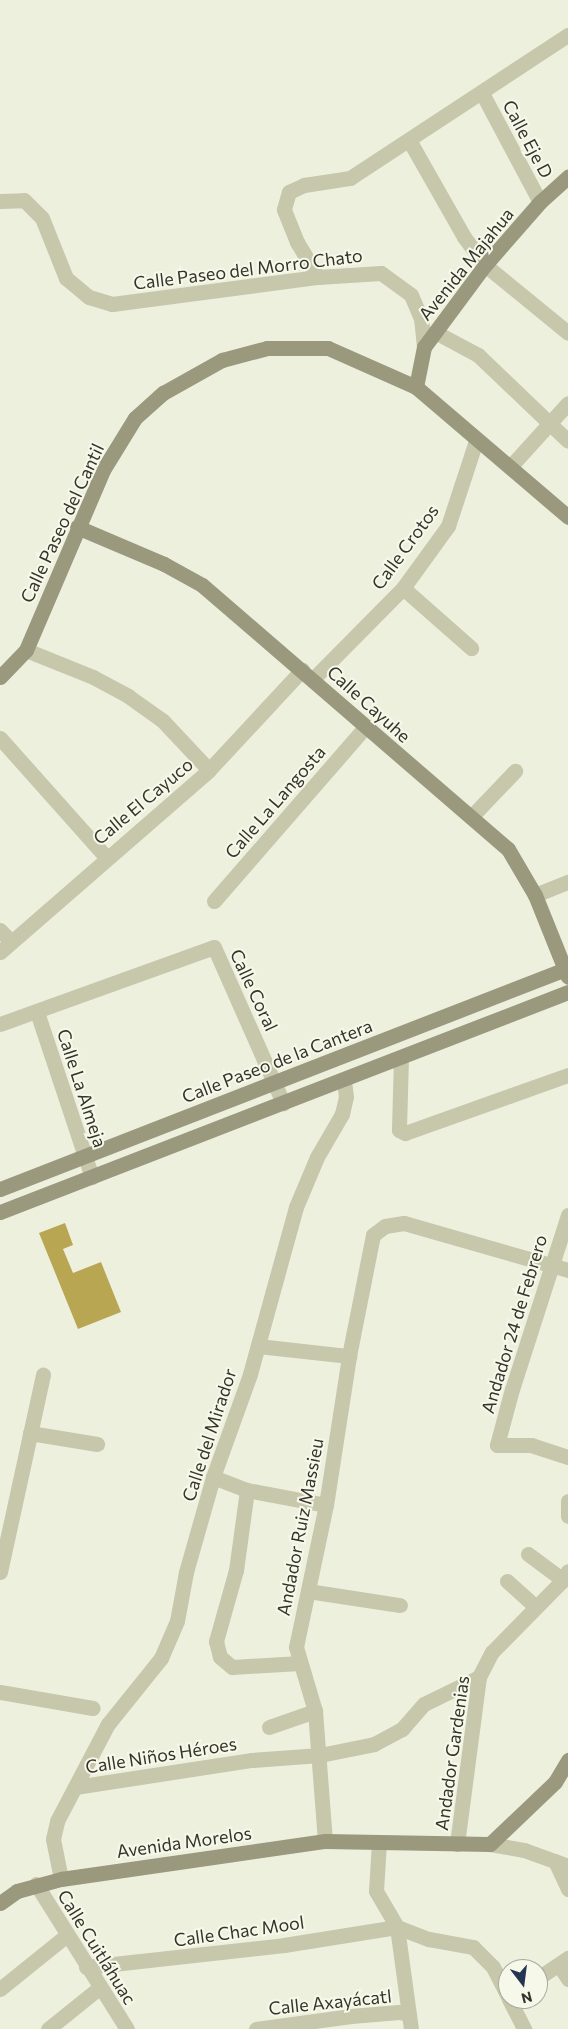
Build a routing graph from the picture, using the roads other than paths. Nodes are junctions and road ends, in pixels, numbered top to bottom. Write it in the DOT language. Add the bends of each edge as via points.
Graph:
graph roads {
  1 [pos="568,35"];
  2 [pos="482,93"];
  3 [pos="409,140"];
  4 [pos="568,177"];
  5 [pos="0,201"];
  6 [pos="540,202"];
  7 [pos="486,265"];
  8 [pos="318,277"];
  9 [pos="435,332"];
  10 [pos="568,333"];
  11 [pos="424,347"];
  12 [pos="416,387"];
  13 [pos="568,403"];
  14 [pos="550,423"];
  15 [pos="476,441"];
  16 [pos="568,441"];
  17 [pos="510,467"];
  18 [pos="568,517"];
  19 [pos="77,527"];
  20 [pos="403,588"];
  21 [pos="471,648"];
  22 [pos="26,650"];
  23 [pos="307,675"];
  24 [pos="0,677"];
  25 [pos="364,727"];
  26 [pos="0,738"];
  27 [pos="209,770"];
  28 [pos="515,771"];
  29 [pos="471,817"];
  30 [pos="106,857"];
  31 [pos="568,882"];
  32 [pos="535,895"];
  33 [pos="214,901"];
  34 [pos="0,930"];
  35 [pos="6,947"];
  36 [pos="567,971"];
  37 [pos="568,992"];
  38 [pos="37,1012"];
  39 [pos="0,1024"];
  40 [pos="401,1057"];
  41 [pos="568,1074"];
  42 [pos="344,1080"];
  43 [pos="275,1082"];
  44 [pos="283,1103"];
  45 [pos="85,1156"];
  46 [pos="92,1177"];
  47 [pos="0,1188"];
  48 [pos="0,1212"];
  49 [pos="568,1215"];
  50 [pos="552,1265"];
  51 [pos="568,1270"];
  52 [pos="258,1346"];
  53 [pos="349,1356"];
  54 [pos="43,1375"];
  55 [pos="30,1433"];
  56 [pos="97,1444"];
  57 [pos="568,1457"];
  58 [pos="213,1477"];
  59 [pos="247,1490"];
  60 [pos="568,1500"];
  61 [pos="326,1505"];
  62 [pos="568,1516"];
  63 [pos="3,1546"];
  64 [pos="528,1554"];
  65 [pos="0,1572"];
  66 [pos="566,1576"];
  67 [pos="507,1581"];
  68 [pos="308,1591"];
  69 [pos="400,1605"];
  70 [pos="536,1607"];
  71 [pos="300,1662"];
  72 [pos="479,1677"];
  73 [pos="0,1692"];
  74 [pos="93,1708"];
  75 [pos="315,1711"];
  76 [pos="269,1727"];
  77 [pos="320,1755"];
  78 [pos="568,1760"];
  79 [pos="75,1787"];
  80 [pos="325,1841"];
  81 [pos="379,1842"];
  82 [pos="457,1844"];
  83 [pos="490,1844"];
  84 [pos="562,1864"];
  85 [pos="61,1879"];
  86 [pos="36,1884"];
  87 [pos="568,1889"];
  88 [pos="0,1903"];
  89 [pos="397,1927"];
  90 [pos="67,1935"];
  91 [pos="563,1961"];
  92 [pos="86,1967"];
  93 [pos="548,1971"];
  94 [pos="498,1977"];
  95 [pos="568,1979"];
  96 [pos="0,1988"];
  97 [pos="99,1988"];
  98 [pos="514,2009"];
  99 [pos="410,2022"];
  100 [pos="48,2029"];
  101 [pos="127,2029"];
  102 [pos="256,2029"];
  103 [pos="524,2029"];
  1 -- 2 [label="street"];
  2 -- 3 [label="street"];
  2 -- 6 [label="street, Calle Eje D"];
  3 -- 7 [label="street" via="464,237"];
  3 -- 8 [label="street" via="350,178 304,185 289,192 284,210 297,242"];
  4 -- 6 [label="street, Avenida Majahua"];
  5 -- 8 [label="street, Calle Paseo del Morro Chato" via="24,200 42,218 66,278 89,297 112,304"];
  6 -- 7 [label="street, Avenida Majahua"];
  7 -- 9 [label="street, Avenida Majahua"];
  7 -- 10 [label="street"];
  8 -- 11 [label="street, Calle Paseo del Morro Chato" via="381,273 411,295 421,318"];
  9 -- 11 [label="street, Avenida Majahua"];
  9 -- 14 [label="street" via="478,355"];
  11 -- 12 [label="street, Avenida Majahua"];
  12 -- 15 [label="street, Calle Paseo del Cantil"];
  12 -- 19 [label="street, Calle Paseo del Cantil" via="328,348 267,348 222,360 163,393 135,418 103,470"];
  13 -- 14 [label="street"];
  14 -- 16 [label="street"];
  14 -- 17 [label="street"];
  15 -- 17 [label="street, Calle Paseo del Cantil"];
  15 -- 20 [label="street, Calle Crotos" via="448,526"];
  17 -- 18 [label="street, Calle Paseo del Cantil"];
  19 -- 22 [label="street, Calle Paseo del Cantil"];
  19 -- 23 [label="street, Calle Cayuhe" via="164,564 202,585"];
  20 -- 21 [label="street"];
  20 -- 23 [label="street, Calle Crotos"];
  22 -- 24 [label="street, Calle Paseo del Cantil"];
  22 -- 27 [label="street" via="93,677 128,696 163,722"];
  23 -- 25 [label="street, Calle Cayuhe"];
  23 -- 27 [label="street, Calle El Cayuco"];
  25 -- 29 [label="street, Calle Cayuhe"];
  25 -- 33 [label="street, Calle La Langosta"];
  26 -- 30 [label="street"];
  27 -- 30 [label="street, Calle El Cayuco"];
  28 -- 29 [label="street"];
  29 -- 32 [label="street, Calle Cayuhe" via="508,849"];
  30 -- 35 [label="street, Calle El Cayuco"];
  31 -- 32 [label="street"];
  32 -- 36 [label="street, Calle Cayuhe"];
  34 -- 35 [label="street"];
  36 -- 43 [label="street, Calle Paseo de la Cantera"];
  37 -- 40 [label="street"];
  38 -- 39 [label="street"];
  38 -- 43 [label="street, Calle Coral" via="214,947"];
  38 -- 45 [label="street, Calle La Almeja"];
  40 -- 41 [label="street" via="399,1130 405,1132"];
  40 -- 42 [label="street"];
  42 -- 44 [label="street"];
  42 -- 52 [label="street, Calle del Mirador" via="346,1097 342,1114 317,1157 296,1207"];
  43 -- 44 [label="street, Calle Coral"];
  43 -- 45 [label="street, Calle Paseo de la Cantera"];
  44 -- 46 [label="street"];
  45 -- 46 [label="street, Calle La Almeja"];
  45 -- 47 [label="street, Calle Paseo de la Cantera"];
  46 -- 48 [label="street"];
  49 -- 50 [label="street, Andador 24 de Febrero"];
  50 -- 51 [label="street"];
  50 -- 53 [label="street, Andador Ruiz Massieu" via="404,1224 385,1226 373,1235"];
  50 -- 57 [label="street, Andador 24 de Febrero" via="497,1445 531,1446"];
  52 -- 53 [label="street"];
  52 -- 58 [label="street, Calle del Mirador"];
  53 -- 61 [label="street, Andador Ruiz Massieu"];
  54 -- 55 [label="street"];
  55 -- 56 [label="street"];
  55 -- 63 [label="street"];
  58 -- 59 [label="street"];
  58 -- 79 [label="street, Calle del Mirador" via="186,1572 177,1620 161,1658 108,1724"];
  59 -- 61 [label="street"];
  59 -- 71 [label="street" via="236,1570 216,1641 220,1657 232,1668"];
  60 -- 62 [label="street"];
  61 -- 68 [label="street, Andador Ruiz Massieu"];
  63 -- 65 [label="street"];
  64 -- 66 [label="street"];
  66 -- 70 [label="street, Andador Gardenias"];
  67 -- 70 [label="street"];
  68 -- 69 [label="street"];
  68 -- 71 [label="street, Andador Ruiz Massieu" via="296,1647"];
  70 -- 72 [label="street, Andador Gardenias" via="492,1652"];
  71 -- 75 [label="street, Andador Ruiz Massieu"];
  72 -- 77 [label="street, Calle Niños Héroes" via="424,1704 402,1729 374,1744"];
  72 -- 82 [label="street, Andador Gardenias"];
  73 -- 74 [label="street"];
  75 -- 76 [label="street"];
  75 -- 77 [label="street, Andador Ruiz Massieu"];
  77 -- 79 [label="street, Calle Niños Héroes" via="252,1760"];
  77 -- 80 [label="street, Andador Ruiz Massieu"];
  78 -- 83 [label="street" via="555,1782"];
  79 -- 85 [label="street, Calle Niños Héroes" via="57,1821 53,1839"];
  80 -- 81 [label="street, Avenida Morelos"];
  80 -- 85 [label="street, Avenida Morelos"];
  81 -- 82 [label="street, Avenida Morelos"];
  81 -- 89 [label="street" via="376,1891"];
  82 -- 83 [label="street, Avenida Morelos"];
  83 -- 84 [label="street" via="524,1850"];
  84 -- 87 [label="street"];
  85 -- 86 [label="street, Avenida Morelos"];
  86 -- 88 [label="street, Avenida Morelos"];
  86 -- 90 [label="street, Calle Cuitláhuac"];
  89 -- 92 [label="street, Calle Chac Mool" via="284,1945"];
  89 -- 94 [label="street" via="430,1939 473,1947 493,1967"];
  89 -- 99 [label="street"];
  90 -- 92 [label="street, Calle Cuitláhuac"];
  90 -- 96 [label="street"];
  91 -- 93 [label="street"];
  91 -- 95 [label="street"];
  92 -- 97 [label="street, Calle Cuitláhuac"];
  97 -- 100 [label="street"];
  97 -- 101 [label="street, Calle Cuitláhuac"];
  98 -- 103 [label="street"];
  99 -- 102 [label="street, Calle Axayácatl" via="400,2012"];
}
